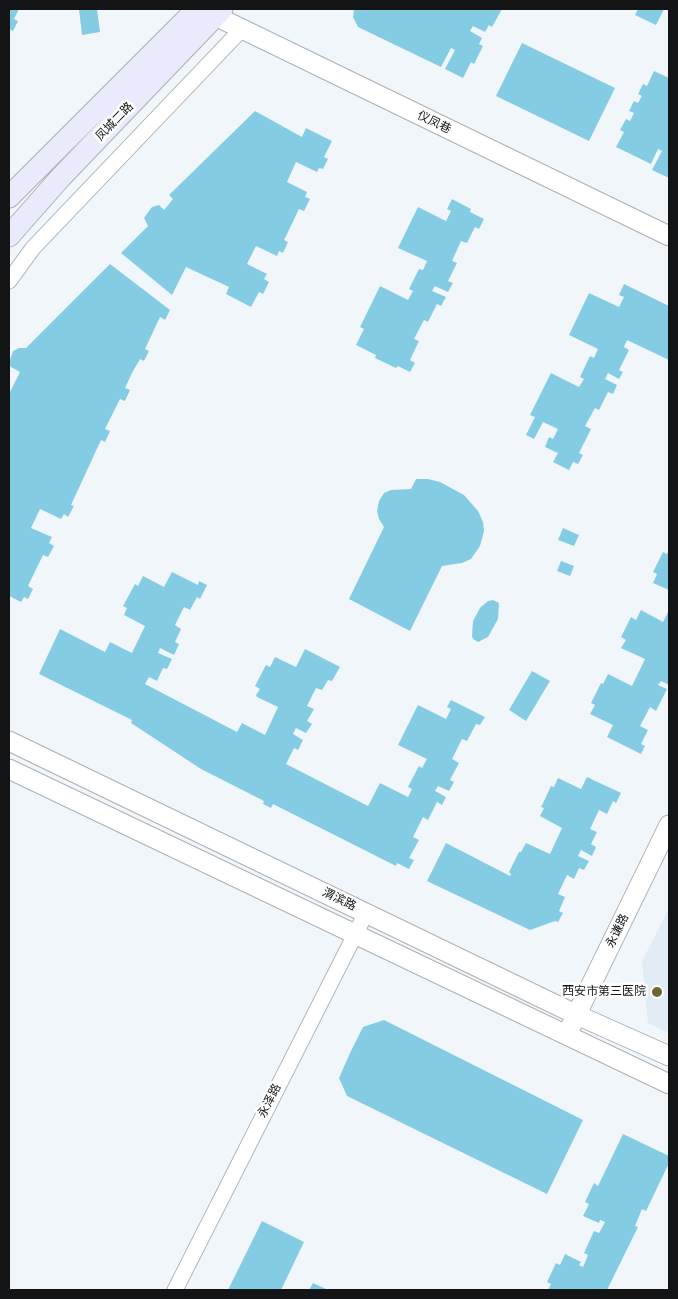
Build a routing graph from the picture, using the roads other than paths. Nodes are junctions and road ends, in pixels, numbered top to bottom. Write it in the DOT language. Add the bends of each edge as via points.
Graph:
graph roads {
  1 [pos="208,11"];
  2 [pos="241,30"];
  3 [pos="9,197"];
  4 [pos="9,236"];
  5 [pos="669,236"];
  6 [pos="9,281"];
  7 [pos="9,741"];
  8 [pos="9,769"];
  9 [pos="669,825"];
  10 [pos="366,912"];
  11 [pos="355,934"];
  12 [pos="577,1015"];
  13 [pos="566,1036"];
  14 [pos="669,1056"];
  15 [pos="669,1084"];
  16 [pos="175,1290"];
  1 -- 2 [label="street, 仪凤巷"];
  1 -- 3 [label="main road, 凤城二路"];
  1 -- 4 [label="main road, 凤城二路"];
  2 -- 5 [label="street, 仪凤巷"];
  2 -- 6 [label="street" via="33,248"];
  7 -- 10 [label="street, 渭滨路"];
  8 -- 11 [label="street, 渭滨路"];
  9 -- 12 [label="street, 永谦路"];
  10 -- 11 [label="street, 永泽路"];
  10 -- 12 [label="street, 渭滨路"];
  11 -- 13 [label="street, 渭滨路"];
  11 -- 16 [label="street, 永泽路"];
  12 -- 13 [label="street, 永谦路"];
  12 -- 14 [label="street, 渭滨路"];
  13 -- 15 [label="street, 渭滨路"];
}
